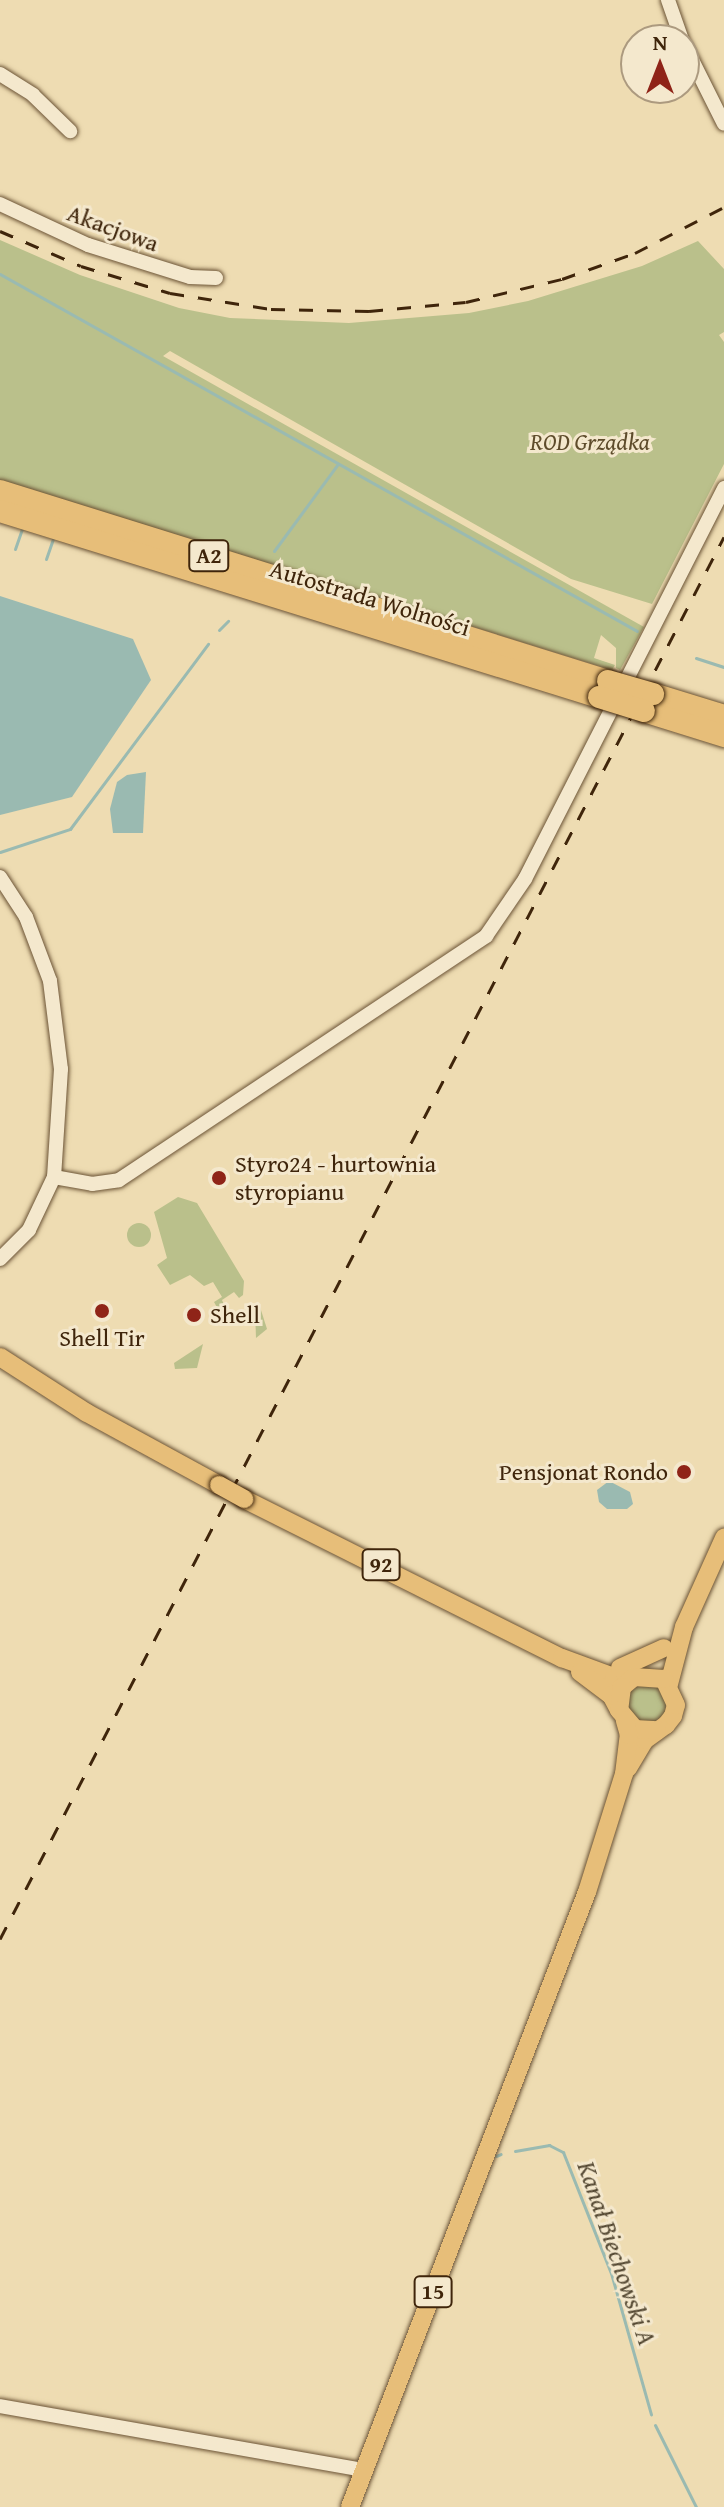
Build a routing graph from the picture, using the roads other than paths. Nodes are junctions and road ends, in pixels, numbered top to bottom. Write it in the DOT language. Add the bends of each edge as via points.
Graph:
graph roads {
  1 [pos="668,0"];
  2 [pos="677,24"];
  3 [pos="0,74"];
  4 [pos="700,76"];
  5 [pos="724,124"];
  6 [pos="70,131"];
  7 [pos="0,204"];
  8 [pos="216,278"];
  9 [pos="724,488"];
  10 [pos="0,491"];
  11 [pos="0,511"];
  12 [pos="603,689"];
  13 [pos="648,703"];
  14 [pos="724,716"];
  15 [pos="724,736"];
  16 [pos="0,877"];
  17 [pos="54,1177"];
  18 [pos="0,1259"];
  19 [pos="0,1357"];
  20 [pos="724,1538"];
  21 [pos="684,1627"];
  22 [pos="664,1648"];
  23 [pos="562,1658"];
  24 [pos="639,1675"];
  25 [pos="669,1684"];
  26 [pos="622,1716"];
  27 [pos="657,1730"];
  28 [pos="624,1774"];
  29 [pos="0,2406"];
  30 [pos="364,2470"];
  31 [pos="350,2507"];
  1 -- 2 [label="street"];
  3 -- 6 [label="street" via="33,95"];
  4 -- 5 [label="street"];
  7 -- 8 [label="street, Akacjowa" via="88,245 190,277"];
  9 -- 17 [label="street" via="525,879 486,936 146,1165 104,1184"];
  10 -- 12 [label="highway, Autostrada Wolności / A2"];
  11 -- 12 [label="highway, Autostrada Wolności / A2"];
  12 -- 13 [label="highway, Autostrada Wolności / A2, bridge"];
  13 -- 14 [label="highway, Autostrada Wolności / A2"];
  13 -- 15 [label="highway, Autostrada Wolności / A2"];
  16 -- 17 [label="street" via="36,937 55,1001 61,1069"];
  17 -- 18 [label="street" via="29,1230"];
  19 -- 23 [label="main road, 92, bridge" via="87,1413 244,1499"];
  20 -- 21 [label="main road, 15"];
  21 -- 22 [label="main road, 15"];
  21 -- 25 [label="main road, 15"];
  22 -- 23 [label="main road, 92" via="620,1668"];
  22 -- 24 [label="main road, 15"];
  23 -- 24 [label="main road, 92" via="614,1677"];
  23 -- 26 [label="main road, 92" via="611,1695"];
  24 -- 25 [label="main road"];
  24 -- 26 [label="main road, 15" via="622,1687"];
  25 -- 27 [label="main road, 15" via="676,1705 673,1716"];
  26 -- 27 [label="main road" via="635,1729"];
  26 -- 28 [label="main road, 15" via="629,1735"];
  27 -- 28 [label="main road, 15"];
  28 -- 30 [label="main road, 15" via="587,1892"];
  29 -- 30 [label="street"];
  30 -- 31 [label="main road, 15"];
}
